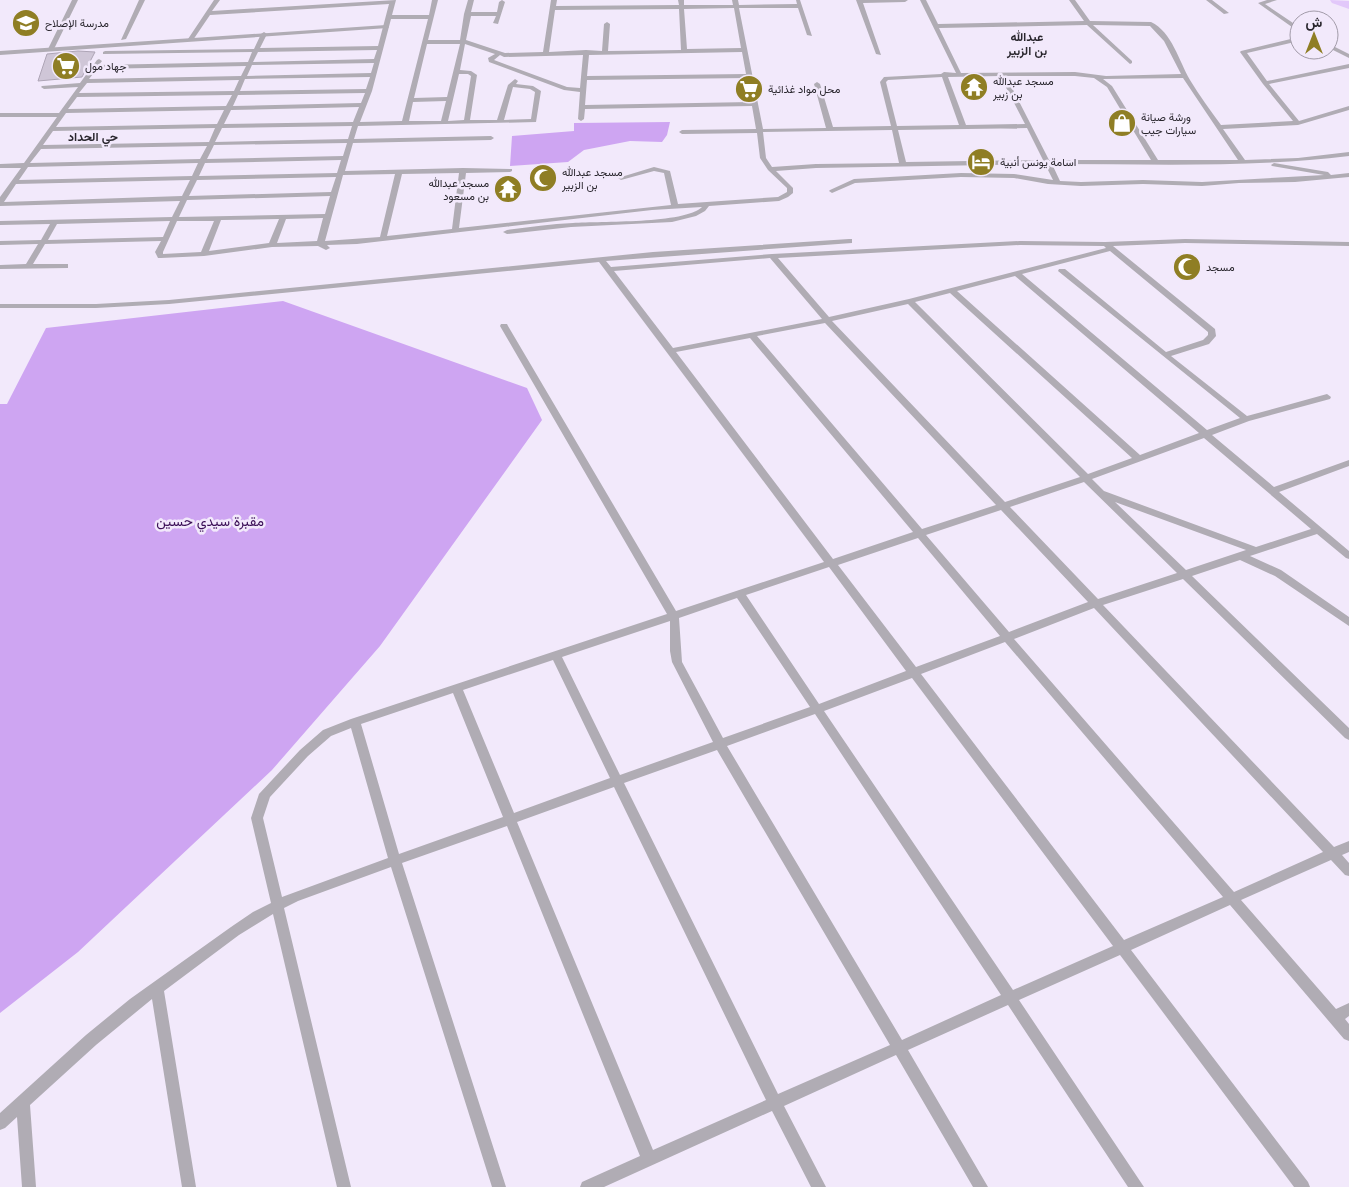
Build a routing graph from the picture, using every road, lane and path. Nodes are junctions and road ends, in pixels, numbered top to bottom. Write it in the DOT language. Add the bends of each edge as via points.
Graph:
graph roads {
  1 [pos="75,0"];
  2 [pos="142,0"];
  3 [pos="217,0"];
  4 [pos="275,0"];
  5 [pos="435,0"];
  6 [pos="471,0"];
  7 [pos="554,0"];
  8 [pos="616,0"];
  9 [pos="681,0"];
  10 [pos="905,0"];
  11 [pos="923,0"];
  12 [pos="1072,0"];
  13 [pos="1209,0"];
  14 [pos="1274,0"];
  15 [pos="393,1"];
  16 [pos="859,1"];
  17 [pos="502,2"];
  18 [pos="336,3"];
  19 [pos="736,3"];
  20 [pos="798,3"];
  21 [pos="681,7"];
  22 [pos="553,8"];
  23 [pos="616,8"];
  24 [pos="271,10"];
  25 [pos="1226,12"];
  26 [pos="208,14"];
  27 [pos="467,14"];
  28 [pos="499,14"];
  29 [pos="389,17"];
  30 [pos="431,17"];
  31 [pos="496,23"];
  32 [pos="1088,23"];
  33 [pos="1289,23"];
  34 [pos="607,24"];
  35 [pos="937,26"];
  36 [pos="386,27"];
  37 [pos="264,34"];
  38 [pos="810,35"];
  39 [pos="123,39"];
  40 [pos="191,39"];
  41 [pos="1289,41"];
  42 [pos="426,42"];
  43 [pos="461,42"];
  44 [pos="111,44"];
  45 [pos="381,48"];
  46 [pos="51,49"];
  47 [pos="256,50"];
  48 [pos="745,50"];
  49 [pos="684,51"];
  50 [pos="586,52"];
  51 [pos="605,52"];
  52 [pos="0,53"];
  53 [pos="104,53"];
  54 [pos="546,53"];
  55 [pos="498,54"];
  56 [pos="879,54"];
  57 [pos="377,61"];
  58 [pos="1130,62"];
  59 [pos="250,63"];
  60 [pos="1349,66"];
  61 [pos="96,67"];
  62 [pos="457,72"];
  63 [pos="944,74"];
  64 [pos="959,74"];
  65 [pos="1002,74"];
  66 [pos="528,75"];
  67 [pos="372,76"];
  68 [pos="750,76"];
  69 [pos="1185,76"];
  70 [pos="1096,77"];
  71 [pos="243,78"];
  72 [pos="584,78"];
  73 [pos="1109,78"];
  74 [pos="85,83"];
  75 [pos="1265,83"];
  76 [pos="817,84"];
  77 [pos="511,85"];
  78 [pos="1109,86"];
  79 [pos="44,87"];
  80 [pos="583,90"];
  81 [pos="369,91"];
  82 [pos="236,93"];
  83 [pos="76,95"];
  84 [pos="410,100"];
  85 [pos="450,100"];
  86 [pos="755,104"];
  87 [pos="363,105"];
  88 [pos="582,106"];
  89 [pos="228,108"];
  90 [pos="1349,108"];
  91 [pos="62,113"];
  92 [pos="0,116"];
  93 [pos="581,119"];
  94 [pos="444,122"];
  95 [pos="466,122"];
  96 [pos="500,122"];
  97 [pos="405,123"];
  98 [pos="1298,123"];
  99 [pos="356,124"];
  100 [pos="220,125"];
  101 [pos="1029,126"];
  102 [pos="963,127"];
  103 [pos="1220,127"];
  104 [pos="894,128"];
  105 [pos="51,129"];
  106 [pos="830,130"];
  107 [pos="760,131"];
  108 [pos="682,132"];
  109 [pos="490,138"];
  110 [pos="351,141"];
  111 [pos="212,143"];
  112 [pos="39,147"];
  113 [pos="1349,154"];
  114 [pos="346,158"];
  115 [pos="203,161"];
  116 [pos="1267,161"];
  117 [pos="1048,162"];
  118 [pos="1156,162"];
  119 [pos="1243,162"];
  120 [pos="903,164"];
  121 [pos="26,165"];
  122 [pos="874,165"];
  123 [pos="0,166"];
  124 [pos="770,169"];
  125 [pos="463,170"];
  126 [pos="510,170"];
  127 [pos="399,172"];
  128 [pos="341,174"];
  129 [pos="1349,175"];
  130 [pos="1341,176"];
  131 [pos="194,178"];
  132 [pos="621,178"];
  133 [pos="881,180"];
  134 [pos="14,182"];
  135 [pos="1058,183"];
  136 [pos="832,191"];
  137 [pos="335,194"];
  138 [pos="185,198"];
  139 [pos="0,203"];
  140 [pos="707,204"];
  141 [pos="675,206"];
  142 [pos="328,216"];
  143 [pos="283,217"];
  144 [pos="218,219"];
  145 [pos="175,220"];
  146 [pos="55,222"];
  147 [pos="0,223"];
  148 [pos="455,231"];
  149 [pos="165,239"];
  150 [pos="384,239"];
  151 [pos="849,241"];
  152 [pos="43,242"];
  153 [pos="0,243"];
  154 [pos="321,244"];
  155 [pos="1349,244"];
  156 [pos="272,245"];
  157 [pos="1108,246"];
  158 [pos="738,247"];
  159 [pos="204,254"];
  160 [pos="772,256"];
  161 [pos="747,257"];
  162 [pos="601,259"];
  163 [pos="65,266"];
  164 [pos="0,267"];
  165 [pos="28,267"];
  166 [pos="610,270"];
  167 [pos="1062,271"];
  168 [pos="1017,274"];
  169 [pos="952,291"];
  170 [pos="910,301"];
  171 [pos="0,306"];
  172 [pos="827,320"];
  173 [pos="504,326"];
  174 [pos="752,335"];
  175 [pos="671,351"];
  176 [pos="1164,355"];
  177 [pos="1327,397"];
  178 [pos="1246,419"];
  179 [pos="1205,434"];
  180 [pos="1138,458"];
  181 [pos="1349,463"];
  182 [pos="1086,478"];
  183 [pos="1272,491"];
  184 [pos="1101,493"];
  185 [pos="1003,506"];
  186 [pos="1318,530"];
  187 [pos="920,533"];
  188 [pos="1255,550"];
  189 [pos="1241,556"];
  190 [pos="1349,556"];
  191 [pos="831,563"];
  192 [pos="1183,573"];
  193 [pos="740,594"];
  194 [pos="1095,604"];
  195 [pos="674,616"];
  196 [pos="1349,622"];
  197 [pos="1007,637"];
  198 [pos="556,656"];
  199 [pos="913,672"];
  200 [pos="457,689"];
  201 [pos="817,709"];
  202 [pos="355,722"];
  203 [pos="1349,735"];
  204 [pos="720,744"];
  205 [pos="617,780"];
  206 [pos="510,819"];
  207 [pos="1349,846"];
  208 [pos="1332,854"];
  209 [pos="395,860"];
  210 [pos="1349,871"];
  211 [pos="1232,899"];
  212 [pos="276,906"];
  213 [pos="1122,948"];
  214 [pos="157,988"];
  215 [pos="1010,998"];
  216 [pos="1349,1009"];
  217 [pos="1335,1017"];
  218 [pos="1349,1034"];
  219 [pos="899,1048"];
  220 [pos="23,1102"];
  221 [pos="775,1103"];
  222 [pos="0,1123"];
  223 [pos="649,1159"];
  224 [pos="29,1187"];
  225 [pos="188,1187"];
  226 [pos="344,1187"];
  227 [pos="500,1187"];
  228 [pos="587,1187"];
  229 [pos="819,1187"];
  230 [pos="981,1187"];
  231 [pos="1137,1187"];
  232 [pos="1303,1187"];
  1 -- 46 [label="street"];
  2 -- 39 [label="street"];
  3 -- 26 [label="street"];
  4 -- 24 [label="street"];
  5 -- 30 [label="street"];
  6 -- 27 [label="street"];
  7 -- 22 [label="street"];
  8 -- 23 [label="street"];
  9 -- 21 [label="street"];
  10 -- 16 [label="street"];
  11 -- 35 [label="street"];
  12 -- 32 [label="street"];
  13 -- 25 [label="street"];
  14 -- 33 [label="street" via="1261,3"];
  15 -- 18 [label="street"];
  15 -- 29 [label="street"];
  16 -- 56 [label="street"];
  17 -- 28 [label="street"];
  18 -- 24 [label="street"];
  19 -- 20 [label="street"];
  19 -- 21 [label="street"];
  19 -- 48 [label="street"];
  20 -- 38 [label="street"];
  21 -- 23 [label="street"];
  21 -- 49 [label="street"];
  22 -- 23 [label="street"];
  22 -- 54 [label="street"];
  24 -- 26 [label="street"];
  26 -- 40 [label="street"];
  27 -- 28 [label="street"];
  27 -- 43 [label="street"];
  28 -- 31 [label="street"];
  29 -- 30 [label="street"];
  29 -- 36 [label="street"];
  30 -- 42 [label="street"];
  32 -- 35 [label="street"];
  32 -- 58 [label="street"];
  32 -- 69 [label="street" via="1145,23 1154,26 1167,41"];
  34 -- 51 [label="street"];
  35 -- 64 [label="street"];
  36 -- 37 [label="street"];
  36 -- 45 [label="street"];
  37 -- 40 [label="street"];
  37 -- 47 [label="street"];
  40 -- 44 [label="street"];
  41 -- 75 [label="street" via="1244,52"];
  42 -- 43 [label="street"];
  42 -- 84 [label="street"];
  43 -- 55 [label="street"];
  43 -- 62 [label="street"];
  44 -- 46 [label="street"];
  44 -- 53 [label="street"];
  45 -- 47 [label="street"];
  45 -- 57 [label="street"];
  46 -- 52 [label="street"];
  47 -- 53 [label="street"];
  47 -- 59 [label="street"];
  48 -- 49 [label="street"];
  48 -- 68 [label="street"];
  49 -- 51 [label="street"];
  50 -- 51 [label="street"];
  50 -- 54 [label="street"];
  50 -- 72 [label="street"];
  53 -- 61 [label="street"];
  54 -- 55 [label="street"];
  55 -- 66 [label="street" via="490,61"];
  57 -- 59 [label="street"];
  57 -- 67 [label="street"];
  59 -- 61 [label="street"];
  59 -- 71 [label="street"];
  60 -- 75 [label="street"];
  61 -- 74 [label="street"];
  62 -- 85 [label="street"];
  62 -- 95 [label="street" via="474,75"];
  63 -- 64 [label="street"];
  63 -- 102 [label="street"];
  63 -- 104 [label="street" via="883,80"];
  64 -- 65 [label="street"];
  65 -- 70 [label="street"];
  65 -- 101 [label="street"];
  66 -- 77 [label="street"];
  66 -- 80 [label="street" via="566,89"];
  67 -- 71 [label="street"];
  67 -- 81 [label="street"];
  68 -- 72 [label="street"];
  68 -- 86 [label="street"];
  69 -- 73 [label="street"];
  69 -- 103 [label="street"];
  70 -- 73 [label="street"];
  70 -- 78 [label="street"];
  71 -- 74 [label="street"];
  71 -- 82 [label="street"];
  72 -- 80 [label="street"];
  73 -- 78 [label="street"];
  74 -- 79 [label="street"];
  74 -- 83 [label="street"];
  75 -- 98 [label="street"];
  76 -- 106 [label="street"];
  77 -- 96 [label="street"];
  77 -- 96 [label="street" via="538,91 535,119"];
  78 -- 118 [label="street"];
  80 -- 88 [label="street"];
  81 -- 82 [label="street"];
  81 -- 87 [label="street"];
  82 -- 83 [label="street"];
  82 -- 89 [label="street"];
  83 -- 91 [label="street"];
  84 -- 85 [label="street"];
  84 -- 97 [label="street"];
  85 -- 94 [label="street"];
  86 -- 88 [label="street"];
  86 -- 107 [label="street"];
  87 -- 89 [label="street"];
  87 -- 99 [label="street"];
  88 -- 93 [label="street"];
  89 -- 91 [label="street"];
  89 -- 100 [label="street"];
  90 -- 98 [label="street"];
  91 -- 92 [label="street"];
  91 -- 105 [label="street"];
  94 -- 95 [label="street"];
  94 -- 97 [label="street"];
  95 -- 96 [label="street"];
  97 -- 99 [label="street"];
  98 -- 103 [label="street"];
  99 -- 100 [label="street"];
  99 -- 110 [label="street"];
  100 -- 105 [label="street"];
  100 -- 111 [label="street"];
  101 -- 102 [label="street"];
  101 -- 117 [label="street"];
  102 -- 104 [label="street"];
  103 -- 119 [label="street"];
  104 -- 106 [label="street"];
  104 -- 120 [label="street"];
  105 -- 112 [label="street"];
  106 -- 107 [label="street"];
  107 -- 108 [label="street"];
  107 -- 124 [label="street" via="763,158"];
  109 -- 110 [label="street"];
  110 -- 111 [label="street"];
  110 -- 114 [label="street"];
  111 -- 112 [label="street"];
  111 -- 115 [label="street"];
  112 -- 121 [label="street"];
  113 -- 116 [label="street"];
  114 -- 115 [label="street"];
  114 -- 128 [label="street"];
  115 -- 121 [label="street"];
  115 -- 131 [label="street"];
  116 -- 119 [label="street"];
  116 -- 130 [label="street" via="1272,165"];
  117 -- 118 [label="street"];
  117 -- 120 [label="street"];
  117 -- 135 [label="street"];
  118 -- 119 [label="street"];
  120 -- 122 [label="street"];
  121 -- 123 [label="street"];
  121 -- 134 [label="street"];
  122 -- 124 [label="street"];
  122 -- 133 [label="street"];
  124 -- 140 [label="street" via="790,188 786,196"];
  125 -- 126 [label="street"];
  125 -- 127 [label="street"];
  125 -- 148 [label="street"];
  127 -- 128 [label="street"];
  127 -- 150 [label="street"];
  128 -- 131 [label="street"];
  128 -- 137 [label="street"];
  129 -- 130 [label="street"];
  130 -- 135 [label="street" via="1202,184"];
  131 -- 134 [label="street"];
  131 -- 138 [label="street"];
  132 -- 141 [label="street" via="654,169 667,171"];
  133 -- 135 [label="street" via="976,174"];
  133 -- 136 [label="street" via="850,182"];
  134 -- 139 [label="street"];
  137 -- 138 [label="street"];
  137 -- 142 [label="street"];
  138 -- 139 [label="street"];
  138 -- 145 [label="street"];
  140 -- 141 [label="street"];
  140 -- 154 [label="street" via="694,215 661,221 571,225 332,249"];
  141 -- 148 [label="street"];
  142 -- 143 [label="street"];
  142 -- 154 [label="street"];
  143 -- 144 [label="street"];
  143 -- 156 [label="street"];
  144 -- 145 [label="street"];
  144 -- 159 [label="street"];
  145 -- 146 [label="street"];
  145 -- 149 [label="street"];
  146 -- 147 [label="street"];
  146 -- 152 [label="street"];
  148 -- 150 [label="street"];
  149 -- 152 [label="street"];
  149 -- 159 [label="street" via="159,253 161,256"];
  150 -- 154 [label="street"];
  151 -- 158 [label="street"];
  152 -- 153 [label="street"];
  152 -- 165 [label="street"];
  154 -- 156 [label="street"];
  155 -- 157 [label="street" via="1192,242"];
  156 -- 159 [label="street"];
  157 -- 160 [label="street" via="1020,242"];
  157 -- 168 [label="street"];
  157 -- 176 [label="street" via="1212,331 1206,342"];
  158 -- 161 [label="street"];
  158 -- 162 [label="street"];
  160 -- 161 [label="street"];
  160 -- 172 [label="street"];
  161 -- 166 [label="street"];
  162 -- 166 [label="street"];
  162 -- 171 [label="street" via="178,301 96,306"];
  163 -- 165 [label="street"];
  164 -- 165 [label="street"];
  166 -- 175 [label="street"];
  167 -- 176 [label="street"];
  168 -- 169 [label="street"];
  168 -- 179 [label="street"];
  169 -- 170 [label="street"];
  169 -- 180 [label="street"];
  170 -- 172 [label="street"];
  170 -- 182 [label="street"];
  172 -- 174 [label="street"];
  172 -- 185 [label="street"];
  173 -- 195 [label="street"];
  174 -- 175 [label="street"];
  174 -- 187 [label="street"];
  175 -- 191 [label="street"];
  176 -- 178 [label="street"];
  177 -- 178 [label="street"];
  178 -- 179 [label="street"];
  179 -- 180 [label="street"];
  179 -- 183 [label="street"];
  180 -- 182 [label="street"];
  181 -- 183 [label="street"];
  182 -- 184 [label="street"];
  182 -- 185 [label="street"];
  183 -- 186 [label="street"];
  184 -- 188 [label="street"];
  184 -- 192 [label="street"];
  185 -- 187 [label="street"];
  185 -- 194 [label="street"];
  186 -- 188 [label="street"];
  186 -- 190 [label="street"];
  187 -- 191 [label="street"];
  187 -- 197 [label="street"];
  188 -- 189 [label="street"];
  189 -- 192 [label="street"];
  189 -- 196 [label="street" via="1278,573"];
  191 -- 193 [label="street"];
  191 -- 199 [label="street"];
  192 -- 194 [label="street"];
  192 -- 203 [label="street"];
  193 -- 195 [label="street"];
  193 -- 201 [label="street"];
  194 -- 197 [label="street"];
  194 -- 208 [label="street"];
  195 -- 198 [label="street"];
  195 -- 204 [label="street" via="674,654"];
  197 -- 199 [label="street"];
  197 -- 211 [label="street"];
  198 -- 200 [label="street"];
  198 -- 205 [label="street"];
  199 -- 201 [label="street"];
  199 -- 213 [label="street"];
  200 -- 202 [label="street"];
  200 -- 206 [label="street"];
  201 -- 204 [label="street"];
  201 -- 215 [label="street"];
  202 -- 209 [label="street"];
  202 -- 212 [label="street" via="314,742 261,801 258,826"];
  204 -- 205 [label="street"];
  204 -- 219 [label="street"];
  205 -- 206 [label="street"];
  205 -- 221 [label="street"];
  206 -- 209 [label="street"];
  206 -- 223 [label="street"];
  207 -- 208 [label="street"];
  208 -- 210 [label="street"];
  208 -- 211 [label="street"];
  209 -- 212 [label="street"];
  209 -- 227 [label="street"];
  211 -- 213 [label="street"];
  211 -- 217 [label="street"];
  212 -- 214 [label="street" via="235,931"];
  212 -- 226 [label="street"];
  213 -- 215 [label="street"];
  213 -- 232 [label="street"];
  214 -- 220 [label="street" via="91,1040"];
  214 -- 225 [label="street"];
  215 -- 219 [label="street"];
  215 -- 231 [label="street"];
  216 -- 217 [label="street"];
  217 -- 218 [label="street"];
  219 -- 221 [label="street"];
  219 -- 230 [label="street"];
  220 -- 222 [label="street"];
  220 -- 224 [label="street"];
  221 -- 223 [label="street"];
  221 -- 229 [label="street"];
  223 -- 228 [label="street"];
}
